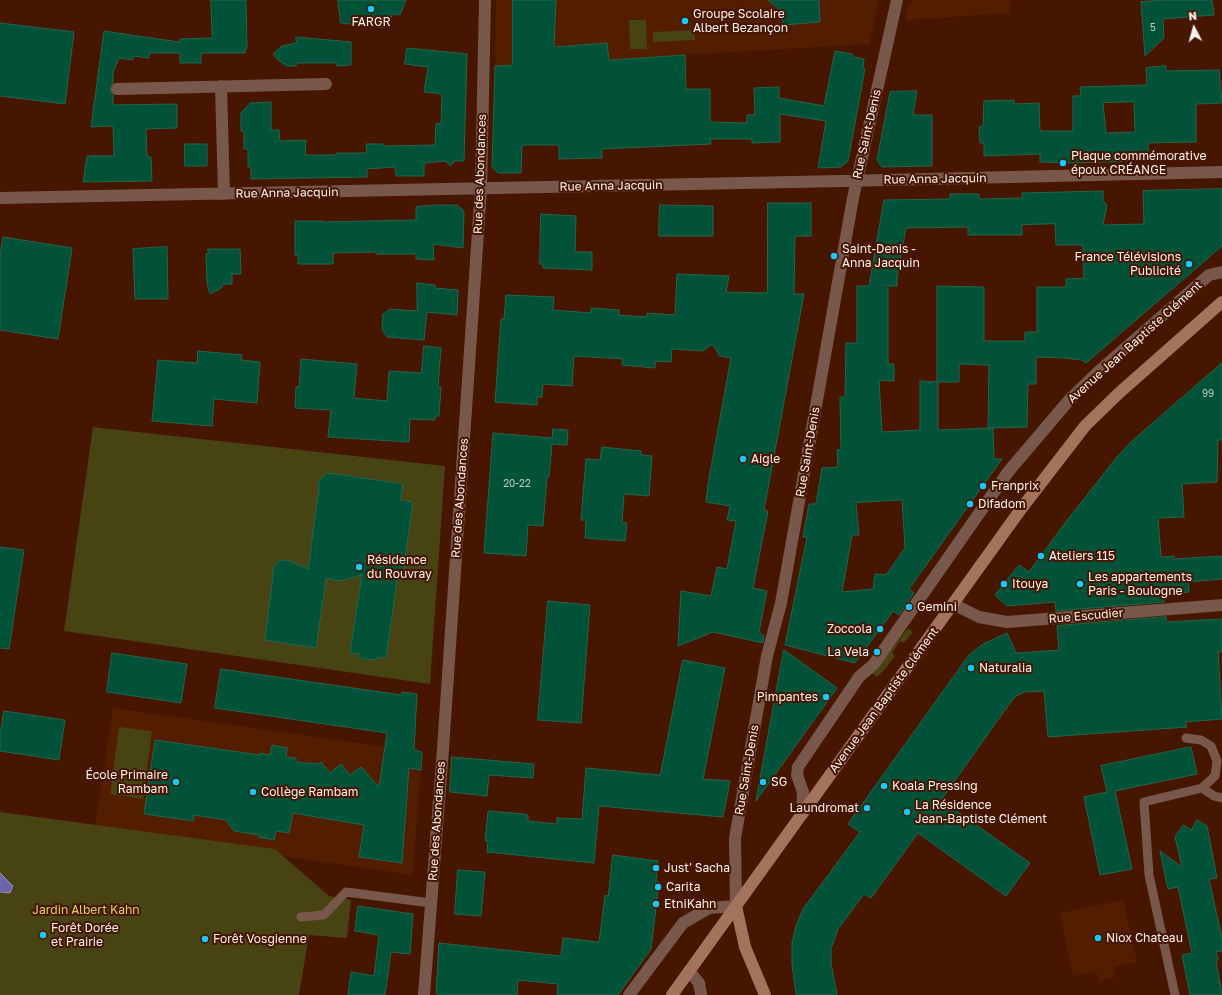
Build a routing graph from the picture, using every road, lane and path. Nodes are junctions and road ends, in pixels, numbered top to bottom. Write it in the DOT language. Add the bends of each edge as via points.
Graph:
graph roads {
  1 [pos="484,0"];
  2 [pos="897,0"];
  3 [pos="326,84"];
  4 [pos="220,86"];
  5 [pos="117,89"];
  6 [pos="1222,172"];
  7 [pos="856,181"];
  8 [pos="481,188"];
  9 [pos="224,194"];
  10 [pos="0,198"];
  11 [pos="1222,272"];
  12 [pos="1222,302"];
  13 [pos="953,604"];
  14 [pos="1222,605"];
  15 [pos="1186,738"];
  16 [pos="1202,788"];
  17 [pos="1222,798"];
  18 [pos="802,814"];
  19 [pos="431,903"];
  20 [pos="736,906"];
  21 [pos="301,917"];
  22 [pos="690,971"];
  23 [pos="424,995"];
  24 [pos="629,995"];
  25 [pos="672,995"];
  26 [pos="700,995"];
  27 [pos="765,995"];
  28 [pos="1175,995"];
  1 -- 8 [label="street, Rue des Abondances"];
  2 -- 7 [label="street, Rue Saint-Denis"];
  3 -- 4 [label="street"];
  4 -- 5 [label="street"];
  4 -- 9 [label="street"];
  6 -- 7 [label="street, Rue Anna Jacquin"];
  7 -- 8 [label="street, Rue Anna Jacquin"];
  7 -- 20 [label="street, Rue Saint-Denis" via="735,838"];
  8 -- 9 [label="street, Rue Anna Jacquin"];
  8 -- 19 [label="street, Rue des Abondances"];
  9 -- 10 [label="street, Rue Anna Jacquin"];
  11 -- 18 [label="street, Avenue Jean Baptiste Clément" via="1209,275 1098,372 1070,399 1008,472 874,664 859,677 798,767 803,792"];
  12 -- 13 [label="main road, Avenue Jean Baptiste Clément" via="1085,426"];
  13 -- 14 [label="street, Rue Escudier" via="979,617 1007,622"];
  13 -- 18 [label="main road, Avenue Jean Baptiste Clément"];
  15 -- 16 [label="lane" via="1201,740 1211,746 1217,761 1215,776"];
  16 -- 17 [label="lane"];
  16 -- 28 [label="lane" via="1144,802 1149,875"];
  18 -- 20 [label="main road, Avenue Jean Baptiste Clément"];
  19 -- 21 [label="lane" via="346,892 324,915"];
  19 -- 23 [label="street, Rue des Abondances"];
  20 -- 22 [label="main road, Avenue Jean Baptiste Clément"];
  20 -- 24 [label="street" via="709,908 683,923"];
  20 -- 27 [label="main road" via="745,947"];
  22 -- 25 [label="main road, Avenue Jean Baptiste Clément"];
  22 -- 26 [label="street" via="699,983"];
}
